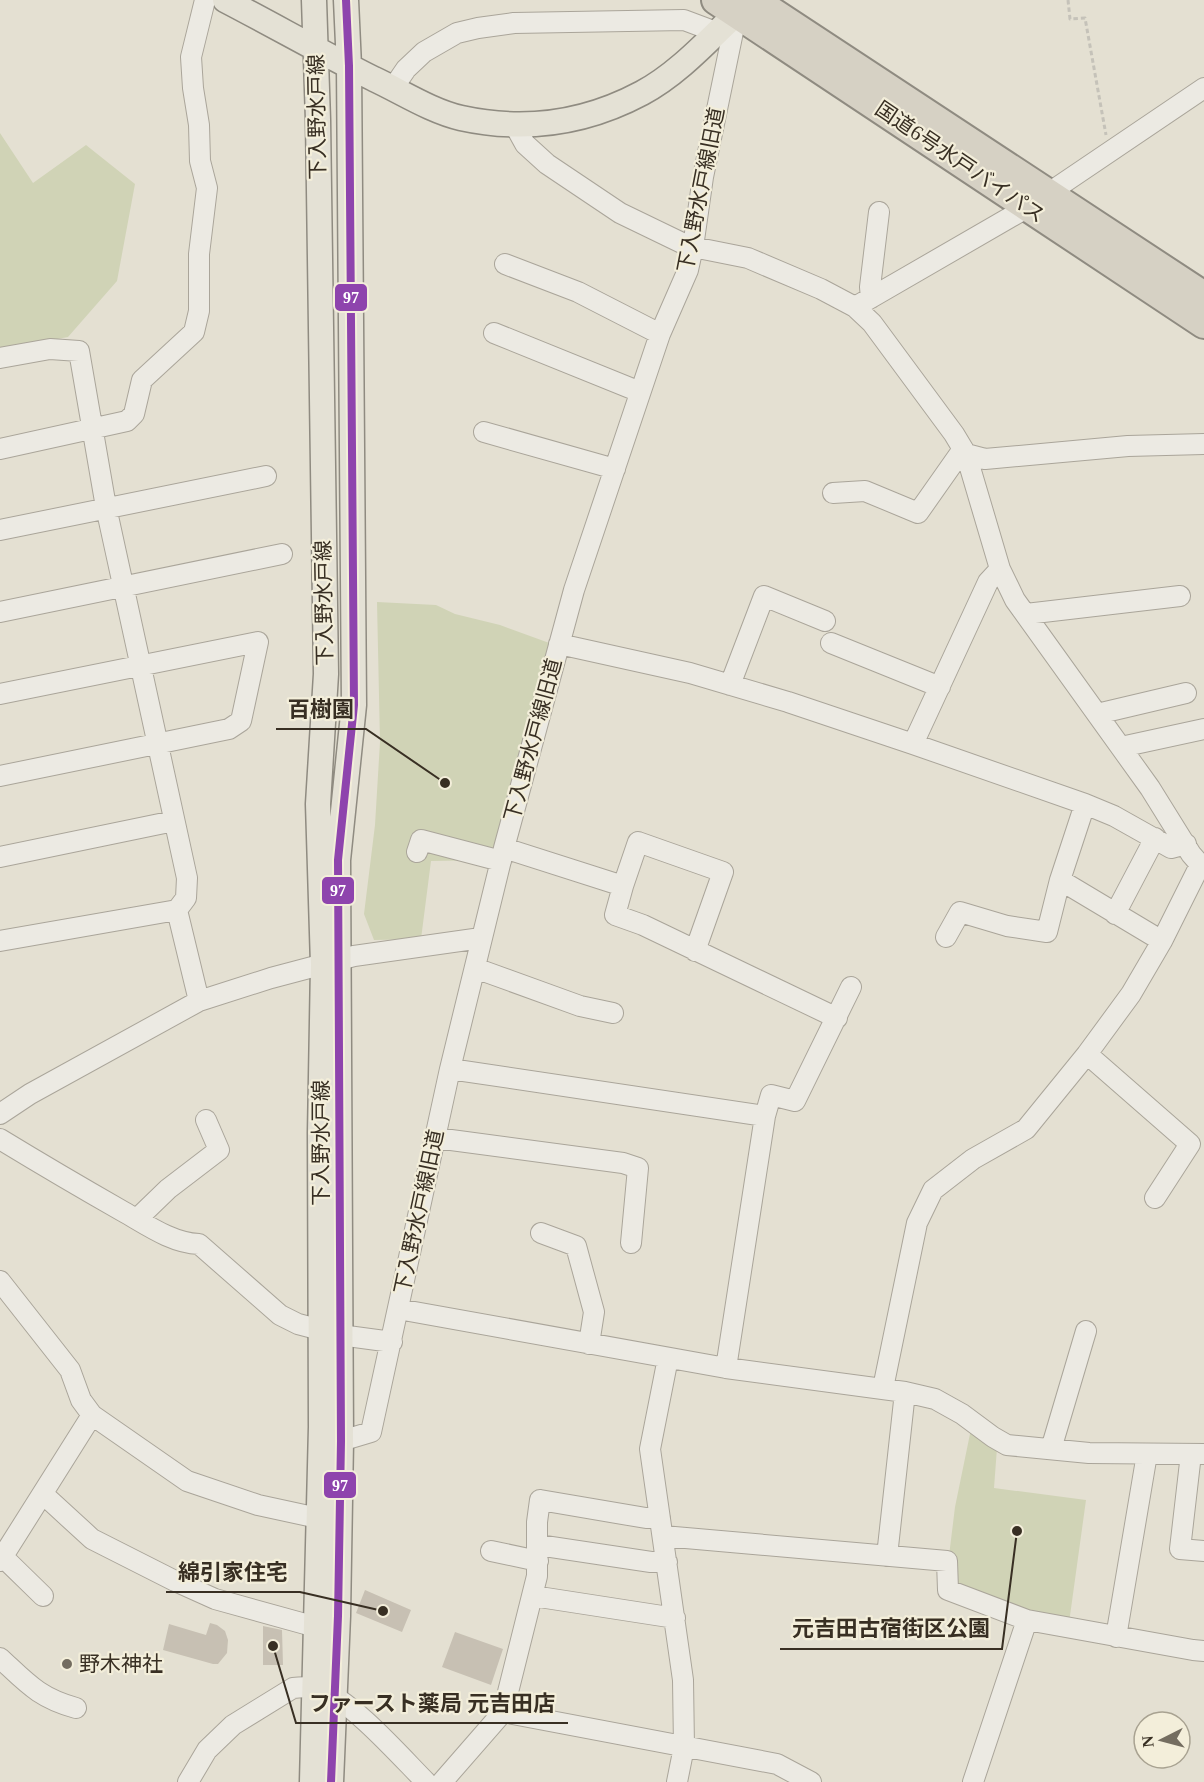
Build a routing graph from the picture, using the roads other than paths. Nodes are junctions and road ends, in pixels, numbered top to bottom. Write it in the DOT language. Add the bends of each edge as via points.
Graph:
graph roads {
  1 [pos="205,0"];
  2 [pos="225,0"];
  3 [pos="314,0"];
  4 [pos="346,0"];
  5 [pos="735,12"];
  6 [pos="315,48"];
  7 [pos="349,66"];
  8 [pos="393,88"];
  9 [pos="1204,88"];
  10 [pos="514,124"];
  11 [pos="1039,200"];
  12 [pos="879,212"];
  13 [pos="693,247"];
  14 [pos="505,264"];
  15 [pos="1204,296"];
  16 [pos="863,302"];
  17 [pos="1204,324"];
  18 [pos="494,333"];
  19 [pos="660,334"];
  20 [pos="0,358"];
  21 [pos="640,392"];
  22 [pos="92,428"];
  23 [pos="484,432"];
  24 [pos="1204,444"];
  25 [pos="0,449"];
  26 [pos="965,451"];
  27 [pos="615,468"];
  28 [pos="266,476"];
  29 [pos="833,493"];
  30 [pos="106,507"];
  31 [pos="0,530"];
  32 [pos="282,555"];
  33 [pos="1000,569"];
  34 [pos="123,586"];
  35 [pos="1180,596"];
  36 [pos="0,612"];
  37 [pos="1026,614"];
  38 [pos="825,621"];
  39 [pos="559,644"];
  40 [pos="831,644"];
  41 [pos="141,666"];
  42 [pos="730,685"];
  43 [pos="940,687"];
  44 [pos="1186,693"];
  45 [pos="0,694"];
  46 [pos="1097,714"];
  47 [pos="1204,729"];
  48 [pos="157,742"];
  49 [pos="913,744"];
  50 [pos="1121,747"];
  51 [pos="0,776"];
  52 [pos="1085,804"];
  53 [pos="174,821"];
  54 [pos="1155,838"];
  55 [pos="1186,844"];
  56 [pos="417,852"];
  57 [pos="503,855"];
  58 [pos="0,857"];
  59 [pos="1202,867"];
  60 [pos="1060,880"];
  61 [pos="623,886"];
  62 [pos="177,910"];
  63 [pos="1115,914"];
  64 [pos="946,937"];
  65 [pos="482,938"];
  66 [pos="0,941"];
  67 [pos="1162,941"];
  68 [pos="695,951"];
  69 [pos="332,963"];
  70 [pos="475,968"];
  71 [pos="851,987"];
  72 [pos="199,1001"];
  73 [pos="613,1014"];
  74 [pos="837,1018"];
  75 [pos="1087,1054"];
  76 [pos="450,1069"];
  77 [pos="0,1114"];
  78 [pos="765,1116"];
  79 [pos="206,1120"];
  80 [pos="436,1138"];
  81 [pos="0,1139"];
  82 [pos="1155,1198"];
  83 [pos="137,1219"];
  84 [pos="541,1233"];
  85 [pos="631,1243"];
  86 [pos="0,1281"];
  87 [pos="398,1309"];
  88 [pos="1086,1331"];
  89 [pos="330,1332"];
  90 [pos="392,1342"];
  91 [pos="589,1344"];
  92 [pos="668,1358"];
  93 [pos="726,1368"];
  94 [pos="882,1388"];
  95 [pos="905,1392"];
  96 [pos="92,1415"];
  97 [pos="341,1441"];
  98 [pos="1051,1449"];
  99 [pos="1147,1454"];
  100 [pos="1197,1454"];
  101 [pos="43,1494"];
  102 [pos="318,1518"];
  103 [pos="661,1527"];
  104 [pos="491,1551"];
  105 [pos="1204,1551"];
  106 [pos="538,1553"];
  107 [pos="887,1556"];
  108 [pos="1,1557"];
  109 [pos="667,1562"];
  110 [pos="43,1596"];
  111 [pos="533,1596"];
  112 [pos="675,1618"];
  113 [pos="1026,1620"];
  114 [pos="316,1627"];
  115 [pos="1116,1637"];
  116 [pos="1204,1651"];
  117 [pos="0,1658"];
  118 [pos="325,1693"];
  119 [pos="76,1708"];
  120 [pos="503,1712"];
  121 [pos="684,1747"];
  122 [pos="188,1782"];
  123 [pos="312,1782"];
  124 [pos="331,1782"];
  125 [pos="426,1782"];
  126 [pos="442,1782"];
  127 [pos="677,1782"];
  128 [pos="811,1782"];
  129 [pos="973,1782"];
  1 -- 22 [label="street" via="192,57 200,161 207,188 199,254 199,311 194,332 142,380 134,414 127,422"];
  2 -- 6 [label="main road"];
  3 -- 6 [label="main road, 下入野水戸線"];
  4 -- 7 [label="main road, 下入野水戸線"];
  5 -- 8 [label="street" via="684,20 514,23 478,28 457,33 424,52"];
  5 -- 10 [label="main road" via="643,92 586,117 540,125"];
  5 -- 11 [label="highway, 国道6号水戸バイパス"];
  5 -- 13 [label="street, 下入野水戸線旧道" via="702,177"];
  6 -- 7 [label="main road"];
  6 -- 69 [label="main road, 下入野水戸線" via="326,674 318,804"];
  7 -- 8 [label="main road"];
  7 -- 69 [label="main road, 下入野水戸線" via="354,705"];
  8 -- 10 [label="main road" via="460,117"];
  9 -- 11 [label="street"];
  10 -- 13 [label="street" via="525,144 546,164 621,213"];
  11 -- 15 [label="highway, 国道6号水戸バイパス"];
  11 -- 16 [label="street"];
  11 -- 17 [label="highway, 国道6号水戸バイパス"];
  12 -- 16 [label="street" via="870,287"];
  13 -- 16 [label="street" via="748,258"];
  13 -- 19 [label="street, 下入野水戸線旧道" via="687,274"];
  14 -- 19 [label="street" via="578,292"];
  16 -- 26 [label="street" via="872,323"];
  18 -- 21 [label="street"];
  19 -- 21 [label="street, 下入野水戸線旧道"];
  20 -- 22 [label="street" via="50,349 79,351"];
  21 -- 27 [label="street, 下入野水戸線旧道"];
  22 -- 25 [label="street"];
  22 -- 30 [label="street"];
  23 -- 27 [label="street"];
  24 -- 26 [label="street" via="1128,446 985,459"];
  26 -- 29 [label="street" via="918,513 865,491"];
  26 -- 33 [label="street"];
  27 -- 39 [label="street, 下入野水戸線旧道"];
  28 -- 30 [label="street"];
  30 -- 31 [label="street"];
  30 -- 34 [label="street"];
  32 -- 34 [label="street"];
  33 -- 37 [label="street"];
  33 -- 43 [label="street" via="988,582"];
  34 -- 36 [label="street"];
  34 -- 41 [label="street"];
  35 -- 37 [label="street"];
  37 -- 46 [label="street"];
  38 -- 42 [label="street" via="764,596"];
  39 -- 42 [label="street"];
  39 -- 57 [label="street, 下入野水戸線旧道"];
  40 -- 43 [label="street"];
  41 -- 45 [label="street"];
  41 -- 48 [label="street"];
  41 -- 48 [label="street" via="258,642 241,721 229,729"];
  42 -- 49 [label="street"];
  43 -- 49 [label="street"];
  44 -- 46 [label="street"];
  46 -- 50 [label="street"];
  47 -- 50 [label="street"];
  48 -- 51 [label="street"];
  48 -- 53 [label="street"];
  49 -- 52 [label="street"];
  50 -- 55 [label="street"];
  52 -- 54 [label="street"];
  52 -- 60 [label="street"];
  53 -- 58 [label="street"];
  53 -- 62 [label="street" via="187,878 186,898"];
  54 -- 55 [label="street" via="1171,848"];
  54 -- 63 [label="street"];
  55 -- 59 [label="street"];
  56 -- 57 [label="street" via="421,840"];
  57 -- 61 [label="street"];
  57 -- 65 [label="street, 下入野水戸線旧道"];
  59 -- 67 [label="street"];
  60 -- 63 [label="street"];
  60 -- 64 [label="street" via="1047,932 1007,926 960,912"];
  61 -- 68 [label="street" via="615,915"];
  61 -- 68 [label="street" via="638,842 723,872"];
  62 -- 66 [label="street"];
  62 -- 72 [label="street"];
  63 -- 67 [label="street"];
  65 -- 69 [label="street" via="354,956"];
  65 -- 70 [label="street, 下入野水戸線旧道"];
  67 -- 75 [label="street" via="1131,994"];
  68 -- 74 [label="street"];
  69 -- 72 [label="street"];
  69 -- 89 [label="main road, 下入野水戸線" via="320,1133"];
  70 -- 73 [label="street"];
  70 -- 76 [label="street, 下入野水戸線旧道"];
  71 -- 74 [label="street"];
  72 -- 77 [label="street"];
  74 -- 78 [label="street" via="795,1101 771,1095"];
  75 -- 82 [label="street" via="1190,1144"];
  75 -- 94 [label="street" via="1026,1129 972,1159 933,1191 917,1223"];
  76 -- 78 [label="street"];
  76 -- 80 [label="street, 下入野水戸線旧道"];
  78 -- 93 [label="street"];
  79 -- 83 [label="street" via="219,1150"];
  80 -- 85 [label="street" via="638,1168"];
  80 -- 87 [label="street, 下入野水戸線旧道"];
  81 -- 83 [label="street"];
  83 -- 89 [label="street" via="166,1235 199,1244 280,1315"];
  84 -- 91 [label="street" via="576,1246 594,1312"];
  86 -- 96 [label="street" via="70,1370 81,1400"];
  87 -- 90 [label="street, 下入野水戸線旧道"];
  87 -- 91 [label="street"];
  88 -- 98 [label="street"];
  89 -- 90 [label="street"];
  89 -- 97 [label="main road, 下入野水戸線"];
  89 -- 102 [label="main road, 下入野水戸線"];
  90 -- 97 [label="street, 下入野水戸線旧道" via="371,1432"];
  91 -- 92 [label="street"];
  92 -- 93 [label="street"];
  92 -- 103 [label="street" via="650,1449"];
  93 -- 94 [label="street"];
  94 -- 95 [label="street"];
  95 -- 98 [label="street" via="935,1399 1007,1445"];
  95 -- 107 [label="street"];
  96 -- 101 [label="street"];
  96 -- 102 [label="street" via="187,1481 258,1505"];
  97 -- 118 [label="main road, 下入野水戸線"];
  98 -- 99 [label="street"];
  99 -- 100 [label="street"];
  99 -- 115 [label="street"];
  100 -- 105 [label="street" via="1180,1549"];
  101 -- 108 [label="street"];
  101 -- 114 [label="street" via="92,1539 175,1581 215,1599"];
  102 -- 114 [label="main road, 下入野水戸線"];
  103 -- 106 [label="street" via="646,1518 540,1500"];
  103 -- 107 [label="street"];
  103 -- 109 [label="street"];
  104 -- 106 [label="street"];
  106 -- 109 [label="street"];
  106 -- 111 [label="street"];
  107 -- 113 [label="street" via="947,1562 948,1590"];
  108 -- 110 [label="street"];
  109 -- 112 [label="street"];
  111 -- 112 [label="street"];
  111 -- 120 [label="street"];
  112 -- 121 [label="street" via="683,1680"];
  113 -- 115 [label="street"];
  113 -- 129 [label="street"];
  114 -- 118 [label="main road, 下入野水戸線"];
  115 -- 116 [label="street"];
  117 -- 119 [label="street" via="41,1695"];
  118 -- 122 [label="street" via="293,1688 233,1725 207,1750"];
  118 -- 123 [label="main road, 下入野水戸線"];
  118 -- 124 [label="main road, 下入野水戸線"];
  118 -- 125 [label="street" via="362,1719"];
  120 -- 121 [label="street"];
  120 -- 126 [label="street"];
  121 -- 127 [label="street"];
  121 -- 128 [label="street" via="777,1764"];
}
